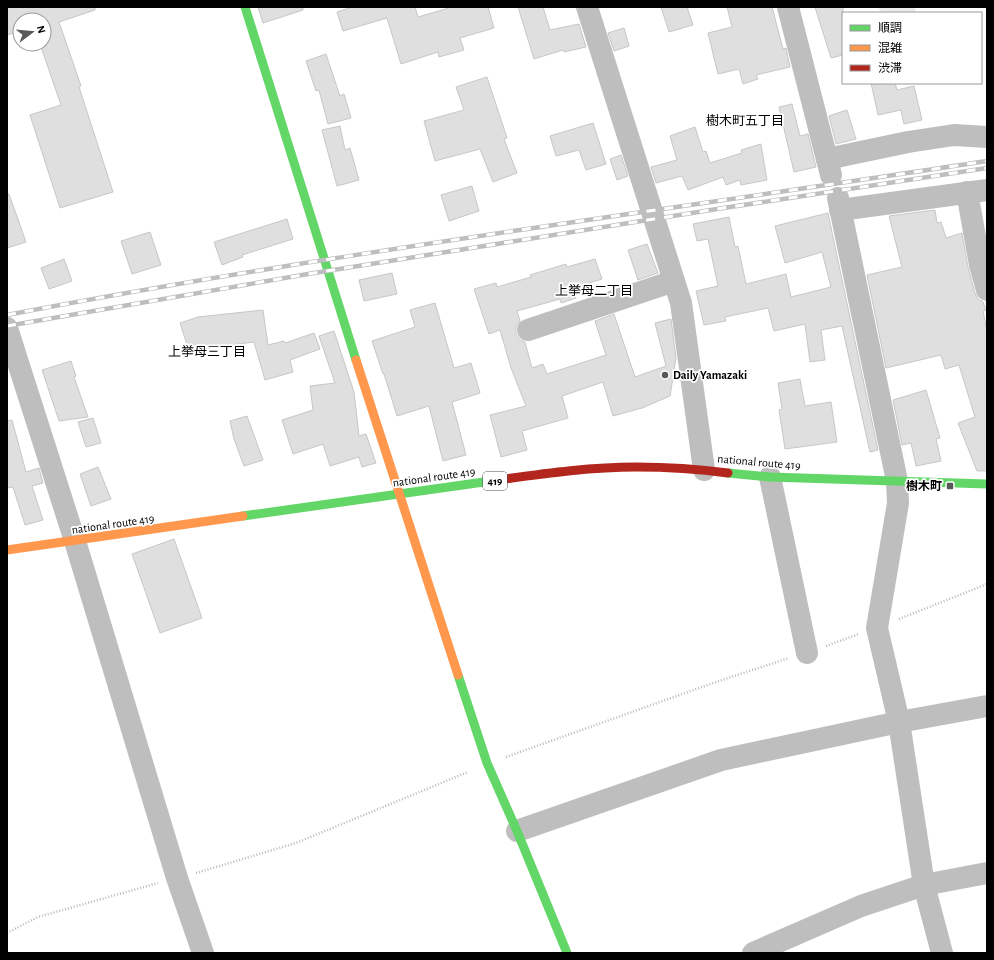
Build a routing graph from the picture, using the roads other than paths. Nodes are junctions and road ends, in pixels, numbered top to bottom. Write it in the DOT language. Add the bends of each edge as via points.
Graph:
graph roads {
  1 [pos="245,7"];
  2 [pos="587,7"];
  3 [pos="788,7"];
  4 [pos="987,137"];
  5 [pos="977,191"];
  6 [pos="674,281"];
  7 [pos="987,290"];
  8 [pos="7,328"];
  9 [pos="528,330"];
  10 [pos="704,470"];
  11 [pos="770,477"];
  12 [pos="897,482"];
  13 [pos="987,484"];
  14 [pos="399,495"];
  15 [pos="75,542"];
  16 [pos="7,550"];
  17 [pos="807,653"];
  18 [pos="987,706"];
  19 [pos="899,722"];
  20 [pos="517,831"];
  21 [pos="987,872"];
  22 [pos="924,885"];
  23 [pos="203,953"];
  24 [pos="566,953"];
  25 [pos="753,953"];
  26 [pos="942,953"];
  1 -- 14 [label="main road"];
  2 -- 6 [label="street"];
  3 -- 4 [label="street" via="829,167 908,142 954,135"];
  5 -- 7 [label="street" via="980,265"];
  5 -- 12 [label="street" via="839,204"];
  6 -- 9 [label="street"];
  6 -- 10 [label="street" via="681,303"];
  8 -- 15 [label="street"];
  10 -- 11 [label="main road, national route 419 / 419"];
  10 -- 14 [label="main road, national route 419 / 419" via="636,467 556,472"];
  11 -- 12 [label="main road, national route 419 / 419"];
  11 -- 17 [label="street"];
  12 -- 13 [label="main road, national route 419 / 419"];
  12 -- 19 [label="street" via="898,503 876,628"];
  14 -- 15 [label="main road, national route 419 / 419"];
  14 -- 20 [label="main road" via="487,763"];
  15 -- 16 [label="main road, national route 419 / 419"];
  15 -- 23 [label="street" via="177,878"];
  18 -- 19 [label="street"];
  19 -- 20 [label="street" via="721,760"];
  19 -- 22 [label="street"];
  20 -- 24 [label="main road"];
  21 -- 22 [label="street"];
  22 -- 25 [label="street" via="861,906"];
  22 -- 26 [label="street"];
}
